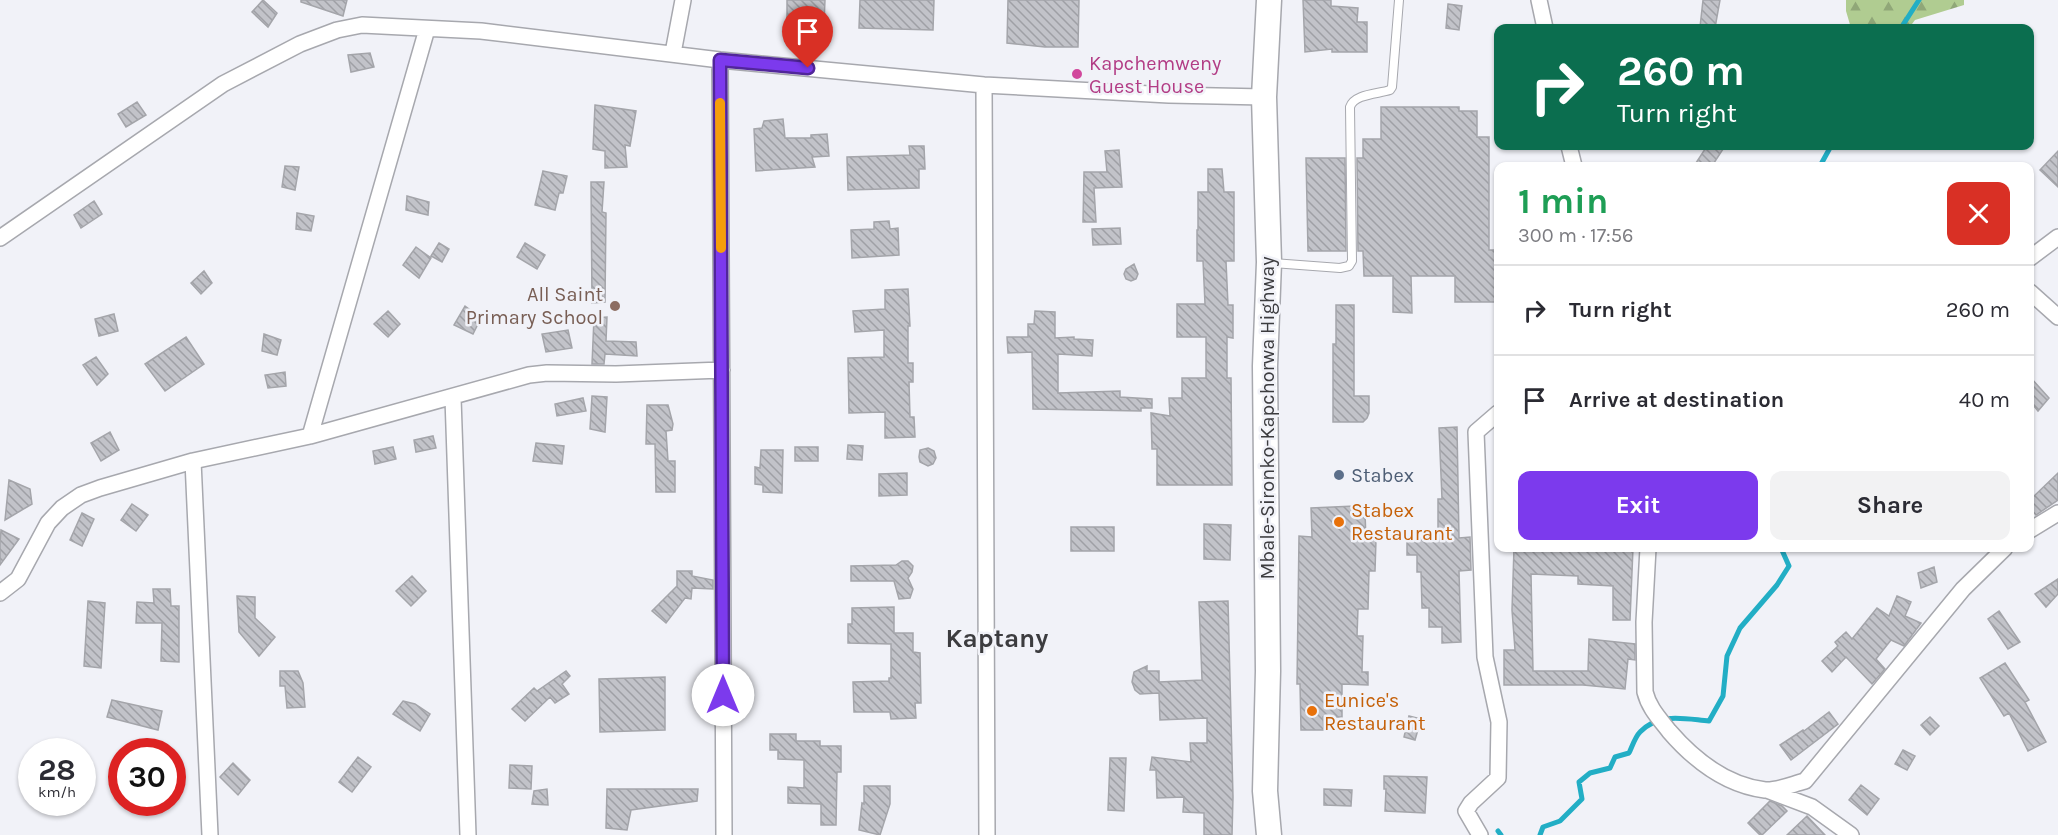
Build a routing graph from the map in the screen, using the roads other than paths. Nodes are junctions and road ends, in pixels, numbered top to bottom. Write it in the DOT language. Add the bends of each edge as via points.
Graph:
graph roads {
  1 [pos="683,0"];
  2 [pos="1269,0"];
  3 [pos="1399,0"];
  4 [pos="1539,0"];
  5 [pos="1544,24"];
  6 [pos="427,29"];
  7 [pos="673,53"];
  8 [pos="720,60"];
  9 [pos="984,85"];
  10 [pos="1264,97"];
  11 [pos="2058,237"];
  12 [pos="0,238"];
  13 [pos="2034,255"];
  14 [pos="1269,262"];
  15 [pos="2034,296"];
  16 [pos="2058,317"];
  17 [pos="722,370"];
  18 [pos="453,398"];
  19 [pos="1494,416"];
  20 [pos="310,436"];
  21 [pos="193,461"];
  22 [pos="2058,513"];
  23 [pos="2034,528"];
  24 [pos="1648,552"];
  25 [pos="2001,552"];
  26 [pos="0,593"];
  27 [pos="1805,781"];
  28 [pos="1767,790"];
  29 [pos="1812,807"];
  30 [pos="210,835"];
  31 [pos="468,835"];
  32 [pos="724,835"];
  33 [pos="987,835"];
  34 [pos="1269,835"];
  35 [pos="1480,835"];
  36 [pos="1851,835"];
  1 -- 7 [label="street"];
  2 -- 10 [label="main road, Mbale-Sironko-Kapchorwa Highway"];
  3 -- 14 [label="lane" via="1392,87 1356,99 1350,107 1352,261 1340,268"];
  4 -- 5 [label="street"];
  6 -- 7 [label="street" via="481,31"];
  6 -- 12 [label="street" via="362,25 300,44 223,84"];
  6 -- 20 [label="street"];
  7 -- 8 [label="street"];
  8 -- 9 [label="street"];
  8 -- 17 [label="street"];
  9 -- 10 [label="street"];
  9 -- 33 [label="street"];
  10 -- 14 [label="main road, Mbale-Sironko-Kapchorwa Highway"];
  11 -- 13 [label="street"];
  14 -- 34 [label="main road, Mbale-Sironko-Kapchorwa Highway" via="1265,366 1265,798"];
  15 -- 16 [label="street"];
  17 -- 18 [label="street" via="547,373"];
  17 -- 32 [label="street"];
  18 -- 20 [label="street"];
  18 -- 31 [label="street"];
  19 -- 35 [label="street" via="1476,432 1485,657 1499,722 1498,778 1466,811"];
  20 -- 21 [label="street"];
  21 -- 26 [label="street" via="81,495 48,523 18,579"];
  21 -- 30 [label="street"];
  22 -- 23 [label="street"];
  24 -- 28 [label="street" via="1645,692 1652,710 1703,765 1732,781"];
  25 -- 27 [label="street" via="1963,589"];
  27 -- 28 [label="street"];
  27 -- 29 [label="street"];
  28 -- 29 [label="street"];
  29 -- 36 [label="street"];
}
